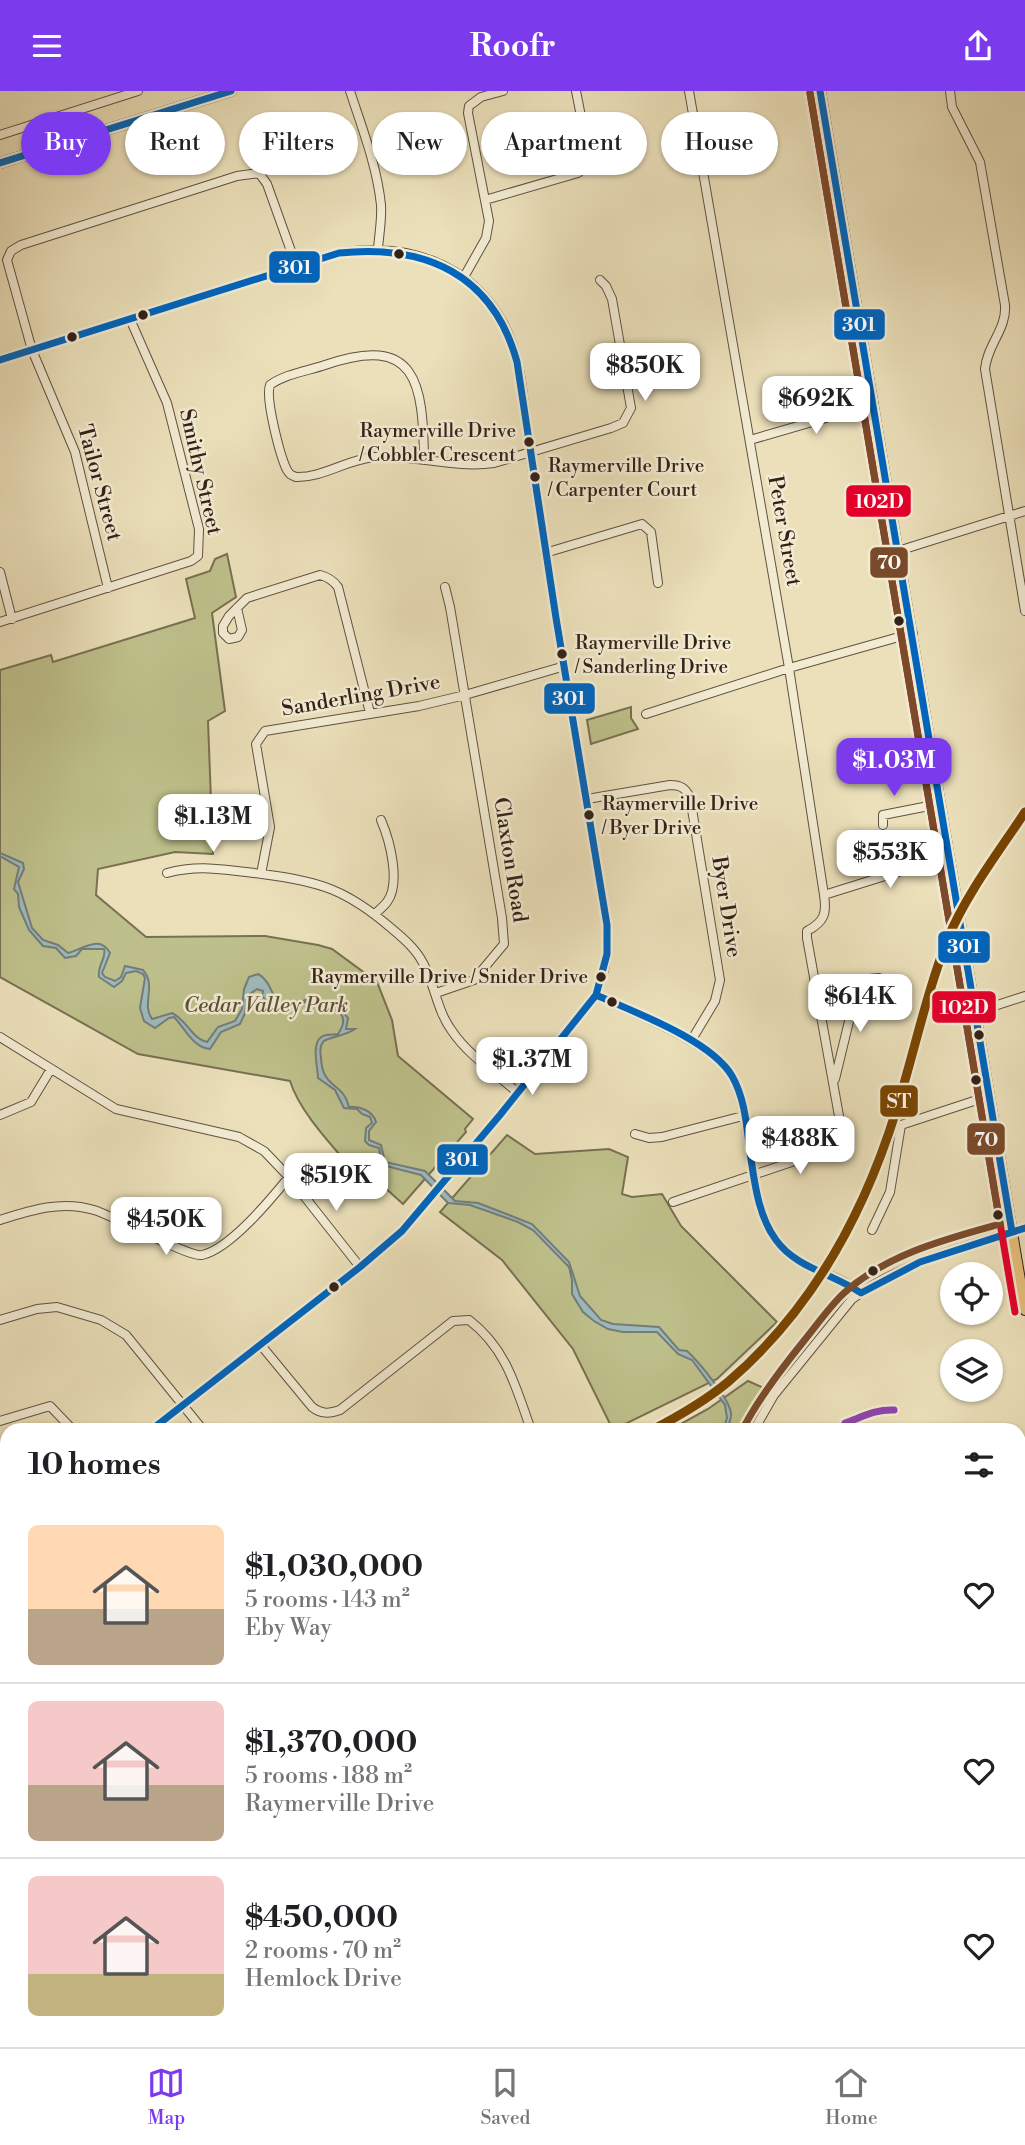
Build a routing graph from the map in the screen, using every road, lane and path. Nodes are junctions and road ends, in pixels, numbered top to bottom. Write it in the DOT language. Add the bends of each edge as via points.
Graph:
graph roads {
  1 [pos="138,91"];
  2 [pos="231,91"];
  3 [pos="351,91"];
  4 [pos="503,91"];
  5 [pos="576,91"];
  6 [pos="689,91"];
  7 [pos="820,91"];
  8 [pos="950,91"];
  9 [pos="0,135"];
  10 [pos="0,163"];
  11 [pos="485,200"];
  12 [pos="378,249"];
  13 [pos="296,265"];
  14 [pos="464,277"];
  15 [pos="600,280"];
  16 [pos="131,319"];
  17 [pos="32,350"];
  18 [pos="0,360"];
  19 [pos="874,404"];
  20 [pos="750,440"];
  21 [pos="530,452"];
  22 [pos="424,460"];
  23 [pos="1025,511"];
  24 [pos="1008,516"];
  25 [pos="898,551"];
  26 [pos="545,553"];
  27 [pos="0,572"];
  28 [pos="658,583"];
  29 [pos="445,587"];
  30 [pos="108,588"];
  31 [pos="237,608"];
  32 [pos="1025,611"];
  33 [pos="12,619"];
  34 [pos="0,622"];
  35 [pos="913,633"];
  36 [pos="565,666"];
  37 [pos="789,668"];
  38 [pos="465,695"];
  39 [pos="370,713"];
  40 [pos="646,715"];
  41 [pos="587,799"];
  42 [pos="939,803"];
  43 [pos="381,820"];
  44 [pos="883,825"];
  45 [pos="949,859"];
  46 [pos="167,873"];
  47 [pos="261,874"];
  48 [pos="824,895"];
  49 [pos="375,914"];
  50 [pos="879,978"];
  51 [pos="859,980"];
  52 [pos="815,992"];
  53 [pos="436,993"];
  54 [pos="596,995"];
  55 [pos="1025,996"];
  56 [pos="976,1013"];
  57 [pos="0,1037"];
  58 [pos="691,1041"];
  59 [pos="51,1069"];
  60 [pos="834,1081"];
  61 [pos="517,1093"];
  62 [pos="989,1096"];
  63 [pos="0,1115"];
  64 [pos="743,1116"];
  65 [pos="635,1134"];
  66 [pos="754,1176"];
  67 [pos="289,1177"];
  68 [pos="674,1202"];
  69 [pos="0,1220"];
  70 [pos="1025,1228"];
  71 [pos="872,1230"];
  72 [pos="1012,1232"];
  73 [pos="360,1266"];
  74 [pos="861,1293"];
  75 [pos="1025,1310"];
  76 [pos="0,1320"];
  77 [pos="260,1344"];
  78 [pos="181,1406"];
  79 [pos="0,1421"];
  80 [pos="66,1423"];
  81 [pos="160,1423"];
  82 [pos="197,1423"];
  83 [pos="529,1423"];
  84 [pos="758,1423"];
  1 -- 9 [label="street"];
  2 -- 10 [label="main road"];
  3 -- 12 [label="street" via="378,183"];
  4 -- 11 [label="street" via="469,106"];
  5 -- 11 [label="street" via="588,152 585,167 578,173"];
  6 -- 20 [label="street, Peter Street"];
  7 -- 19 [label="main road"];
  8 -- 24 [label="street" via="952,107 980,162 1005,305 1005,320 985,369"];
  11 -- 14 [label="street" via="486,237"];
  12 -- 13 [label="street" via="339,253"];
  12 -- 14 [label="street" via="427,257"];
  13 -- 16 [label="street"];
  13 -- 17 [label="street, Tailor Street" via="259,173 46,237 11,251 7,260"];
  14 -- 21 [label="street" via="503,323 513,348"];
  15 -- 21 [label="street" via="611,299 632,408 623,423"];
  16 -- 17 [label="street"];
  16 -- 30 [label="street, Smithy Street" via="167,403 200,549 191,561"];
  17 -- 18 [label="street"];
  17 -- 30 [label="street, Tailor Street" via="75,451"];
  19 -- 20 [label="street"];
  19 -- 25 [label="main road"];
  20 -- 37 [label="street, Peter Street"];
  21 -- 22 [label="street" via="474,466"];
  21 -- 26 [label="street"];
  22 -- 22 [label="street" via="417,386 413,375 395,359 369,353 270,385 272,419 288,471 296,477 364,458"];
  23 -- 24 [label="street"];
  24 -- 25 [label="street"];
  24 -- 32 [label="street"];
  25 -- 35 [label="main road"];
  26 -- 28 [label="street" via="642,524 651,532"];
  26 -- 36 [label="street"];
  27 -- 33 [label="street"];
  29 -- 38 [label="street, Claxton Road"];
  30 -- 33 [label="street, Smithy Street"];
  31 -- 39 [label="street" via="247,598 310,577 327,576 335,582"];
  33 -- 34 [label="street, Smithy Street"];
  35 -- 37 [label="street"];
  35 -- 42 [label="main road"];
  36 -- 38 [label="street, Sanderling Drive"];
  36 -- 41 [label="street"];
  37 -- 40 [label="street"];
  37 -- 48 [label="street, Peter Street"];
  38 -- 39 [label="street, Sanderling Drive"];
  38 -- 53 [label="street, Claxton Road" via="504,944 474,981"];
  39 -- 47 [label="street, Sanderling Drive" via="275,728 260,736 256,744 270,827"];
  41 -- 54 [label="street" via="607,940"];
  41 -- 58 [label="street, Byer Drive" via="670,785 686,789 690,797 720,980 715,1001"];
  42 -- 44 [label="street" via="883,815"];
  42 -- 45 [label="main road"];
  43 -- 49 [label="street" via="394,883 387,902"];
  45 -- 48 [label="street"];
  45 -- 56 [label="main road"];
  46 -- 47 [label="street" via="190,868"];
  47 -- 49 [label="street" via="331,887"];
  48 -- 52 [label="street" via="824,919 807,931"];
  49 -- 53 [label="street" via="413,947"];
  50 -- 51 [label="street"];
  51 -- 52 [label="street"];
  51 -- 60 [label="street"];
  52 -- 60 [label="street"];
  53 -- 61 [label="street" via="452,1032"];
  54 -- 58 [label="street"];
  54 -- 61 [label="street"];
  55 -- 56 [label="street"];
  56 -- 62 [label="main road"];
  57 -- 59 [label="street"];
  58 -- 64 [label="street" via="730,1073"];
  59 -- 63 [label="street" via="31,1103"];
  59 -- 67 [label="street" via="126,1113 250,1142"];
  60 -- 66 [label="street" via="839,1116 836,1147"];
  61 -- 73 [label="street" via="402,1231"];
  62 -- 71 [label="street" via="901,1125 890,1192"];
  62 -- 72 [label="main road"];
  64 -- 65 [label="street" via="662,1137"];
  64 -- 66 [label="street"];
  66 -- 68 [label="street"];
  66 -- 74 [label="street" via="762,1212 777,1243 803,1263 847,1281"];
  67 -- 69 [label="street" via="239,1231 200,1256 93,1209 49,1207"];
  67 -- 73 [label="street"];
  70 -- 72 [label="street"];
  72 -- 74 [label="street" via="908,1266"];
  72 -- 75 [label="main road"];
  73 -- 77 [label="street"];
  74 -- 84 [label="street" via="774,1395"];
  76 -- 78 [label="street" via="57,1307 101,1320 126,1335"];
  77 -- 78 [label="street"];
  77 -- 83 [label="street" via="312,1407 329,1413 340,1410 453,1321 469,1320 511,1370"];
  78 -- 81 [label="street"];
  78 -- 82 [label="street"];
  79 -- 80 [label="street" via="50,1406"];
}
